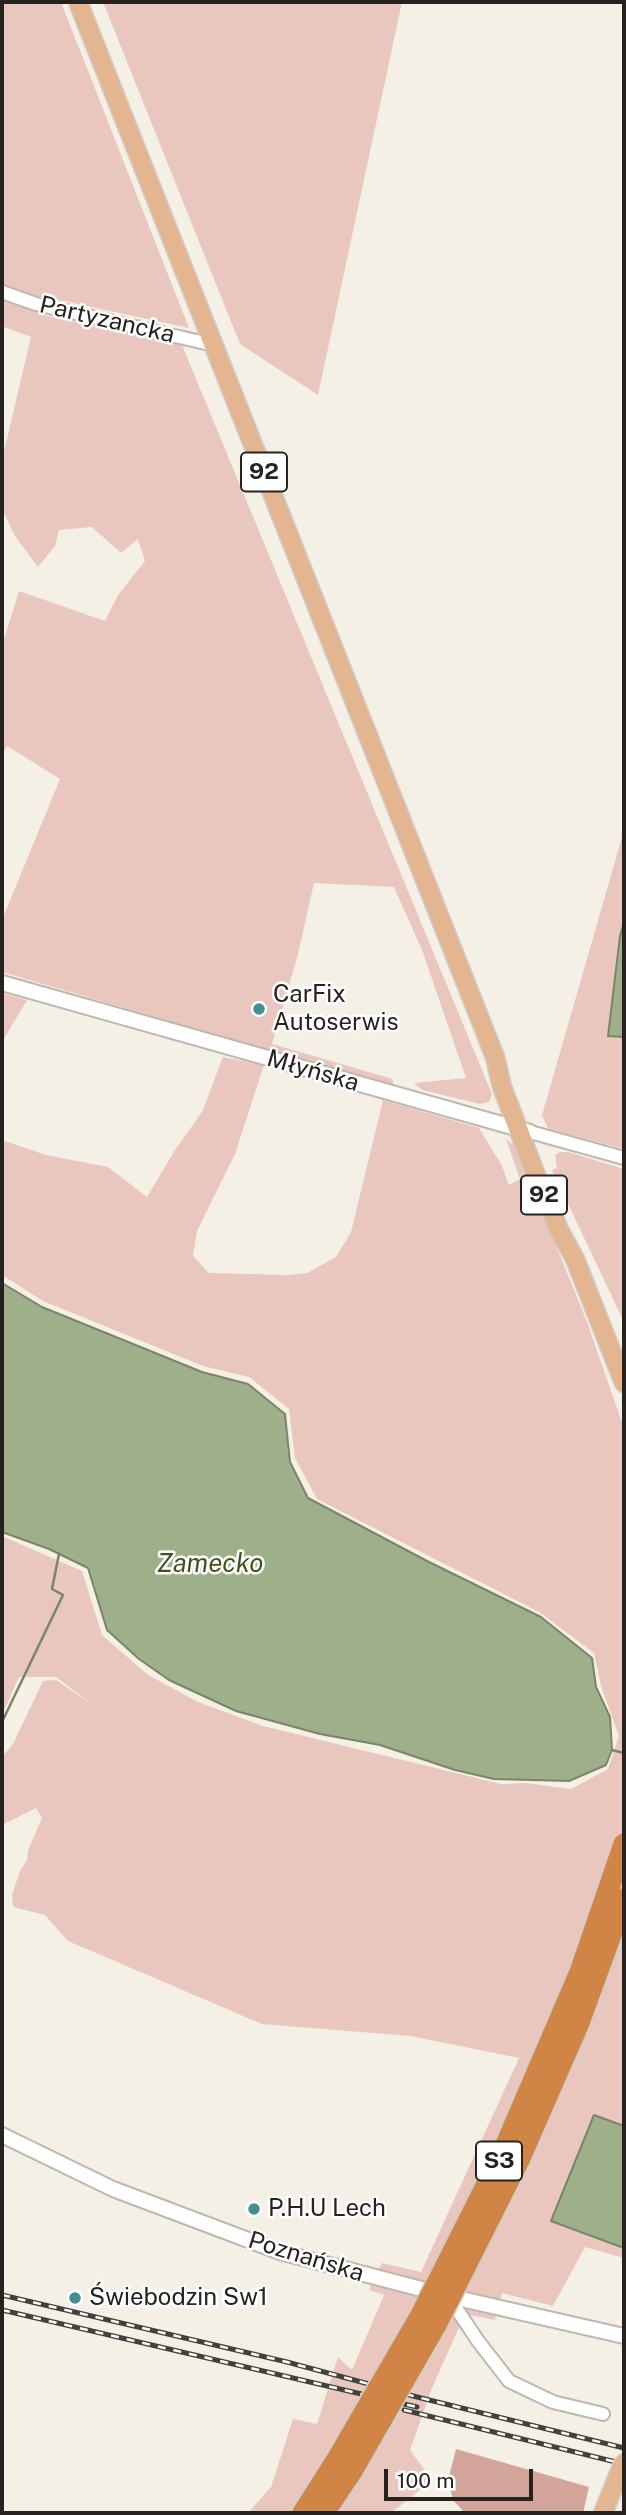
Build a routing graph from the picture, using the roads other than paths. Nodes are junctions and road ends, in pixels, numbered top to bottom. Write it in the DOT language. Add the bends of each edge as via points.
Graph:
graph roads {
  1 [pos="78,2"];
  2 [pos="2,292"];
  3 [pos="214,345"];
  4 [pos="2,983"];
  5 [pos="524,1129"];
  6 [pos="624,1158"];
  7 [pos="624,1383"];
  8 [pos="624,1844"];
  9 [pos="624,1899"];
  10 [pos="2,2135"];
  11 [pos="449,2296"];
  12 [pos="624,2336"];
  13 [pos="603,2414"];
  14 [pos="344,2466"];
  15 [pos="621,2469"];
  16 [pos="303,2513"];
  17 [pos="324,2513"];
  18 [pos="603,2513"];
  1 -- 3 [label="main road, 92"];
  2 -- 3 [label="street, Partyzancka"];
  3 -- 5 [label="main road, 92" via="495,1058 502,1087"];
  4 -- 5 [label="street, Młyńska"];
  5 -- 6 [label="street, Młyńska"];
  5 -- 7 [label="main road, 92" via="559,1230"];
  8 -- 14 [label="highway, S3, bridge" via="576,1983 501,2157"];
  9 -- 14 [label="highway, S3, bridge" via="579,2023 515,2170 437,2323"];
  10 -- 11 [label="street, Poznańska" via="113,2189 280,2252"];
  11 -- 12 [label="street, Poznańska"];
  11 -- 13 [label="street" via="509,2381 553,2402"];
  14 -- 16 [label="highway, S3"];
  14 -- 17 [label="highway, S3"];
  15 -- 18 [label="main road"];
}
